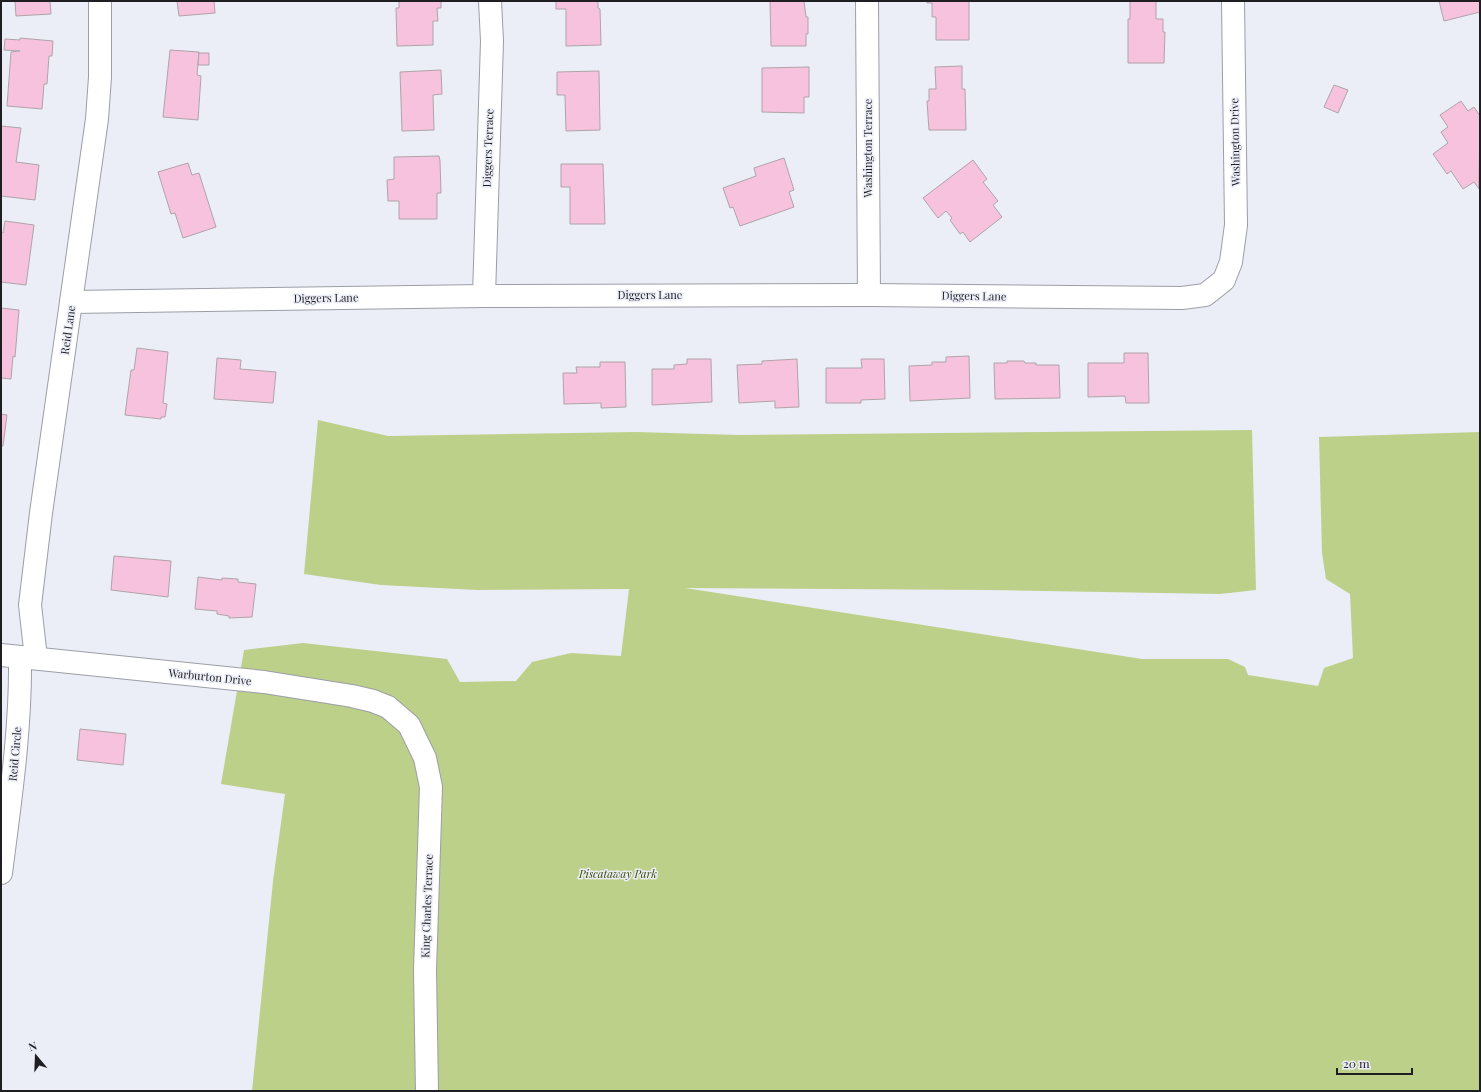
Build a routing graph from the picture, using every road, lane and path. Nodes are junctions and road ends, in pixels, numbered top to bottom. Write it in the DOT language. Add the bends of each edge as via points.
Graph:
graph roads {
  1 [pos="100,1"];
  2 [pos="490,1"];
  3 [pos="867,1"];
  4 [pos="1233,1"];
  5 [pos="1224,280"];
  6 [pos="869,295"];
  7 [pos="484,296"];
  8 [pos="71,302"];
  9 [pos="19,657"];
  10 [pos="410,725"];
  11 [pos="1,873"];
  12 [pos="427,1091"];
  1 -- 8 [label="street, Reid Lane" via="97,119"];
  2 -- 7 [label="street, Diggers Terrace" via="492,41"];
  3 -- 6 [label="street, Washington Terrace"];
  4 -- 5 [label="street, Washington Drive" via="1236,225 1231,262"];
  5 -- 6 [label="street, Diggers Lane" via="1205,295 1182,298"];
  6 -- 7 [label="street, Diggers Lane"];
  7 -- 8 [label="street, Diggers Lane"];
  8 -- 9 [label="street, Reid Lane" via="30,605"];
  9 -- 10 [label="street, Warburton Drive" via="264,682 352,696 388,706"];
  9 -- 11 [label="street, Reid Circle" via="20,693"];
  10 -- 12 [label="street, King Charles Terrace" via="425,758 431,787 425,970"];
}
